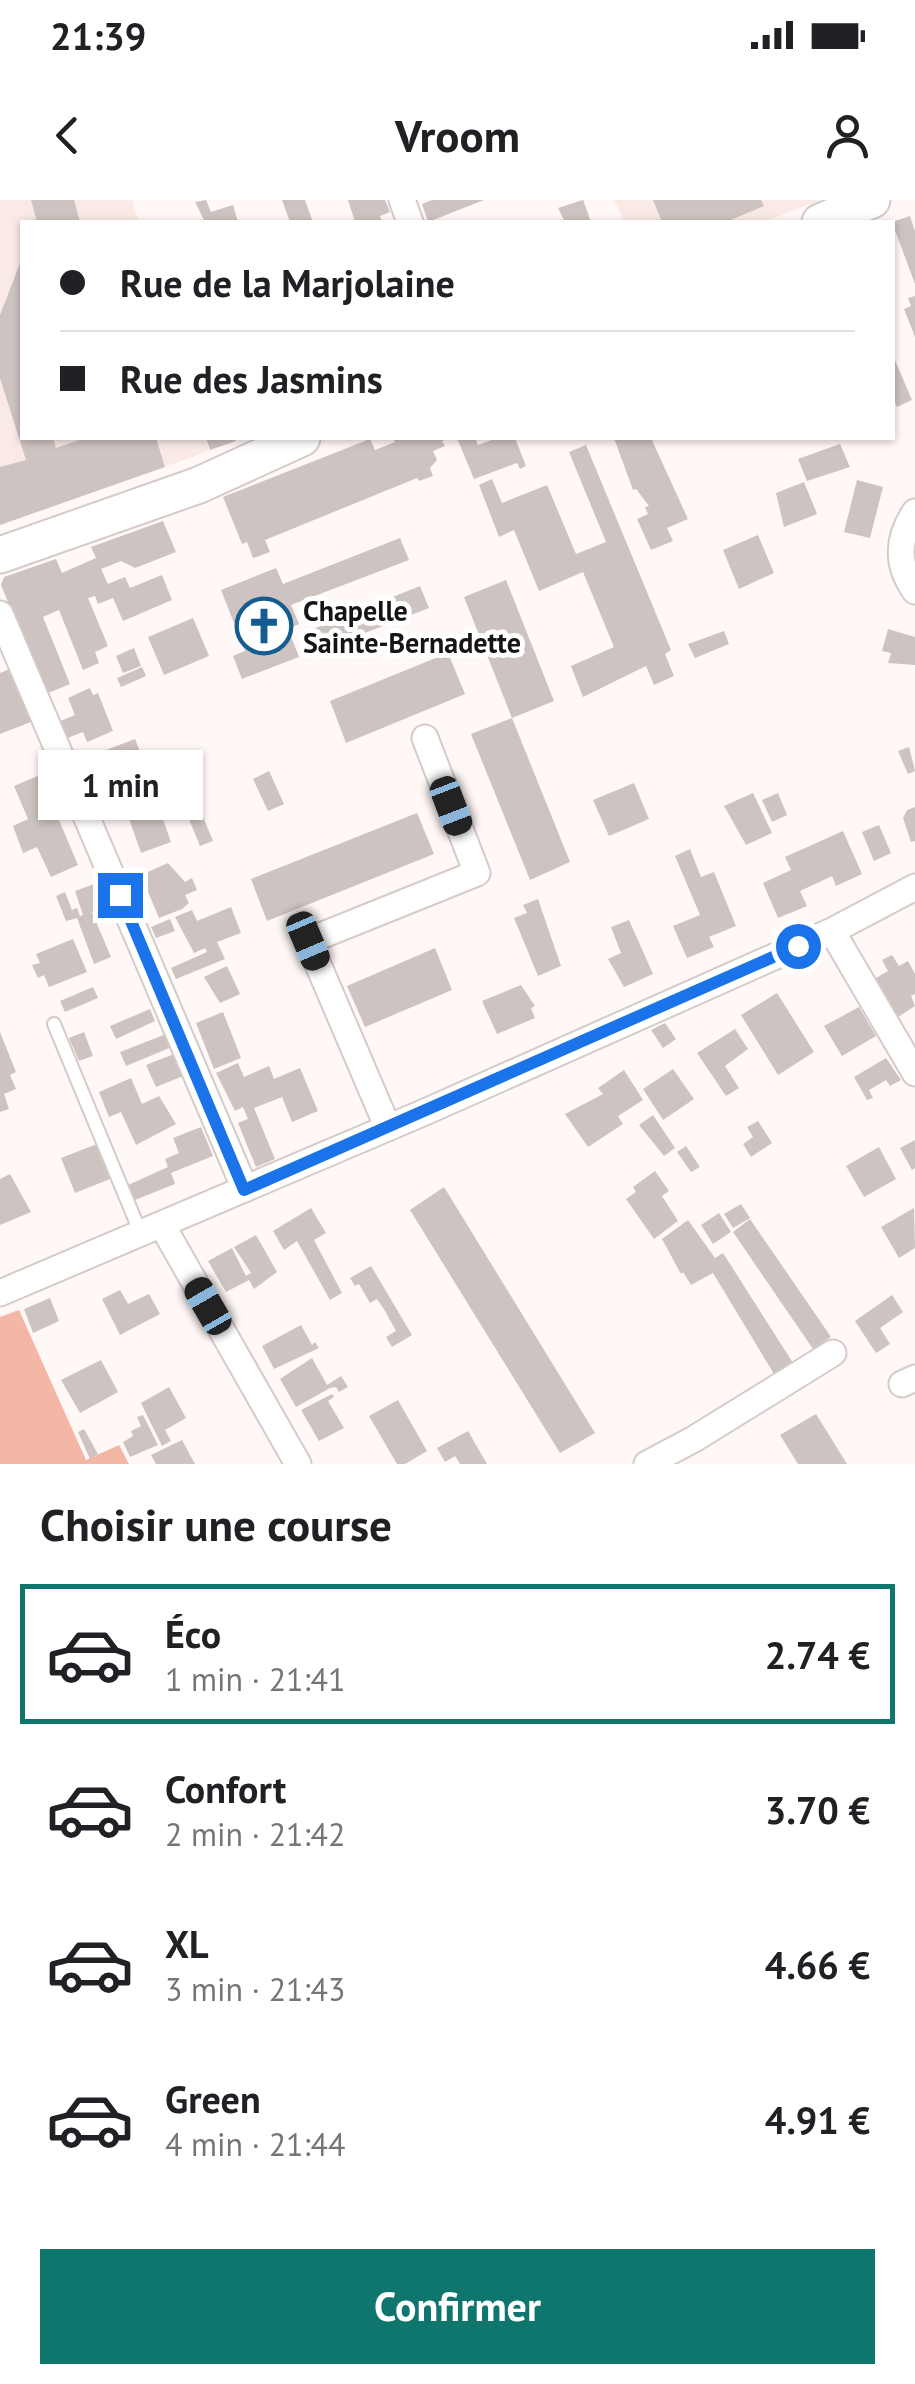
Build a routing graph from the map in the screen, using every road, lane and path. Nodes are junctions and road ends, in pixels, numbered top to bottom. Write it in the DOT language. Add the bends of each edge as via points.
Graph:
graph roads {
  1 [pos="872,200"];
  2 [pos="825,220"];
  3 [pos="298,440"];
  4 [pos="915,512"];
  5 [pos="0,555"];
  6 [pos="915,591"];
  7 [pos="0,614"];
  8 [pos="425,738"];
  9 [pos="915,886"];
  10 [pos="832,930"];
  11 [pos="54,1024"];
  12 [pos="915,1073"];
  13 [pos="388,1128"];
  14 [pos="244,1190"];
  15 [pos="151,1229"];
  16 [pos="0,1292"];
  17 [pos="832,1352"];
  18 [pos="298,1464"];
  19 [pos="647,1464"];
  1 -- 2 [label="main road"];
  3 -- 5 [label="main road" via="198,485"];
  4 -- 6 [label="street" via="900,543 900,560"];
  7 -- 14 [label="street"];
  8 -- 13 [label="street" via="477,873 308,941"];
  9 -- 10 [label="street"];
  10 -- 12 [label="street"];
  10 -- 13 [label="street"];
  11 -- 15 [label="lane"];
  13 -- 14 [label="street"];
  14 -- 15 [label="street"];
  15 -- 16 [label="street"];
  15 -- 18 [label="street"];
  17 -- 19 [label="street"];
}
